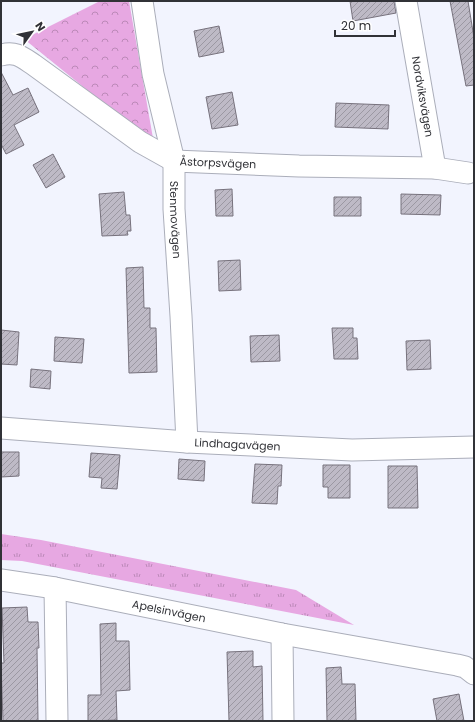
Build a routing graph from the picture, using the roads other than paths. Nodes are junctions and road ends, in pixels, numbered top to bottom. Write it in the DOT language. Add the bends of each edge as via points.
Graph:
graph roads {
  1 [pos="142,1"];
  2 [pos="406,1"];
  3 [pos="1,55"];
  4 [pos="174,161"];
  5 [pos="435,168"];
  6 [pos="468,172"];
  7 [pos="1,428"];
  8 [pos="187,442"];
  9 [pos="474,448"];
  10 [pos="1,580"];
  11 [pos="55,588"];
  12 [pos="282,634"];
  13 [pos="474,674"];
  14 [pos="57,721"];
  15 [pos="283,721"];
  1 -- 4 [label="street, Stenmovägen" via="153,74"];
  2 -- 5 [label="street, Nordviksvägen"];
  3 -- 4 [label="street, Åstorpsvägen" via="17,54 140,142"];
  4 -- 5 [label="street, Åstorpsvägen"];
  4 -- 8 [label="street, Stenmovägen" via="174,209"];
  5 -- 6 [label="street, Åstorpsvägen"];
  7 -- 8 [label="street, Lindhagavägen"];
  8 -- 9 [label="street, Lindhagavägen" via="352,450"];
  10 -- 11 [label="street, Apelsinvägen"];
  11 -- 12 [label="street, Apelsinvägen"];
  11 -- 14 [label="street"];
  12 -- 13 [label="street, Apelsinvägen" via="457,665"];
  12 -- 15 [label="street"];
}
